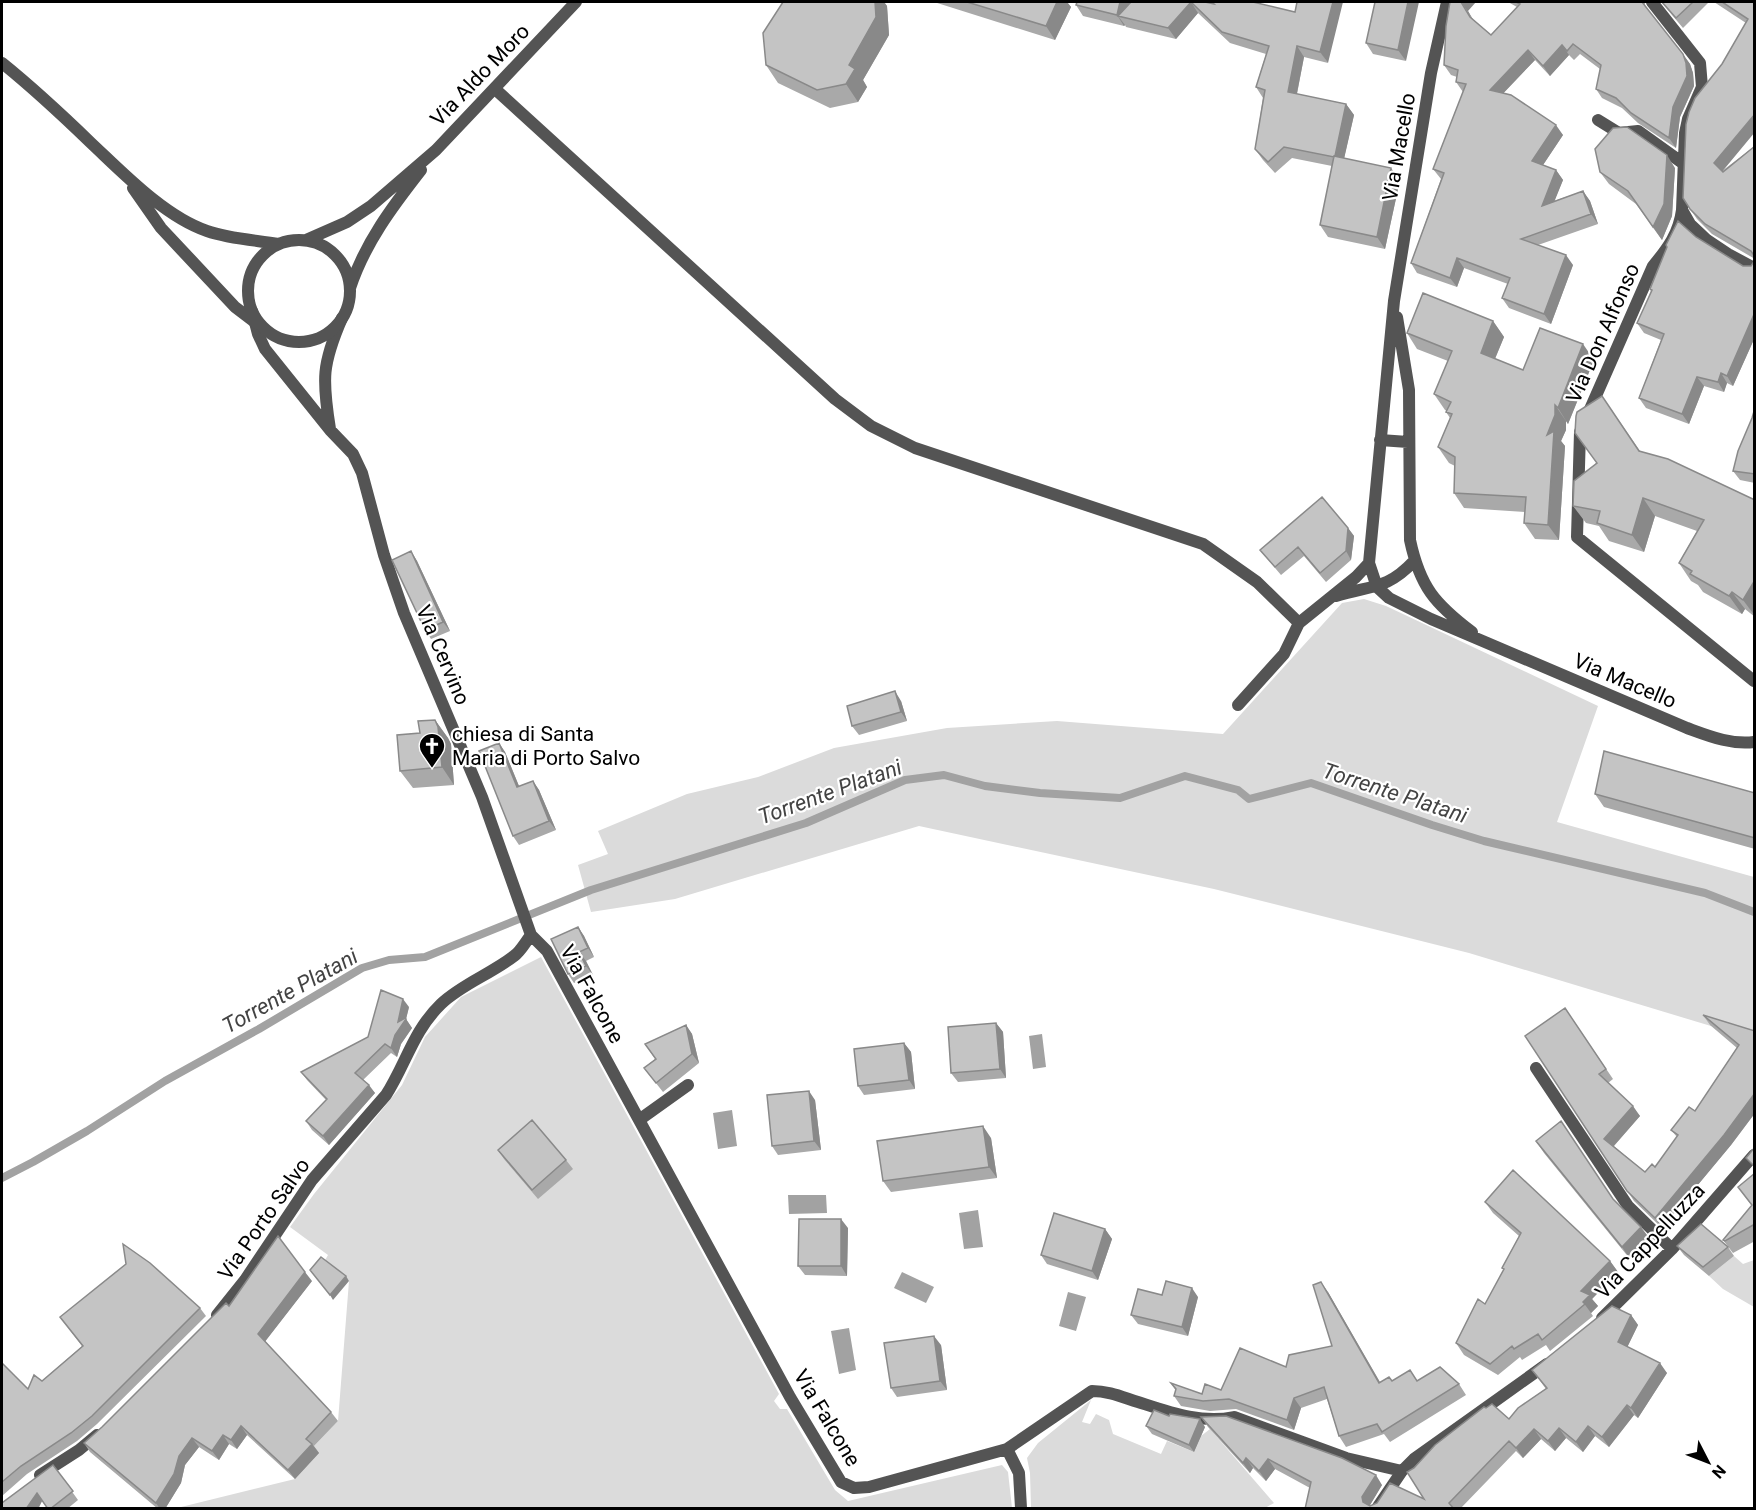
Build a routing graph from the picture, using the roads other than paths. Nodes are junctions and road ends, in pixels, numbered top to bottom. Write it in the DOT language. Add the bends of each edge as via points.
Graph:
graph roads {
  1 [pos="576,2"];
  2 [pos="1447,2"];
  3 [pos="1652,2"];
  4 [pos="2,63"];
  5 [pos="495,88"];
  6 [pos="1598,120"];
  7 [pos="436,150"];
  8 [pos="1684,164"];
  9 [pos="128,179"];
  10 [pos="1682,210"];
  11 [pos="306,240"];
  12 [pos="279,244"];
  13 [pos="1755,268"];
  14 [pos="350,289"];
  15 [pos="1394,301"];
  16 [pos="342,318"];
  17 [pos="256,320"];
  18 [pos="330,430"];
  19 [pos="1380,440"];
  20 [pos="1408,442"];
  21 [pos="1414,561"];
  22 [pos="1369,562"];
  23 [pos="1377,587"];
  24 [pos="1327,599"];
  25 [pos="1299,623"];
  26 [pos="1484,642"];
  27 [pos="1755,681"];
  28 [pos="1238,705"];
  29 [pos="1755,742"];
  30 [pos="531,934"];
  31 [pos="1536,1068"];
  32 [pos="688,1085"];
  33 [pos="639,1120"];
  34 [pos="1755,1155"];
  35 [pos="1672,1249"];
  36 [pos="211,1323"];
  37 [pos="1597,1323"];
  38 [pos="1554,1359"];
  39 [pos="110,1423"];
  40 [pos="1007,1449"];
  41 [pos="1402,1472"];
  42 [pos="32,1480"];
  43 [pos="1021,1509"];
  44 [pos="1377,1509"];
  1 -- 5 [label="street, Via Aldo Moro"];
  2 -- 15 [label="street, Via Macello" via="1431,74"];
  3 -- 8 [label="street, Via Don Alfonso" via="1700,63 1702,87 1688,119"];
  4 -- 9 [label="street"];
  5 -- 7 [label="street, Via Aldo Moro"];
  5 -- 25 [label="street" via="835,399 871,426 915,448 1203,544 1257,582"];
  6 -- 8 [label="street" via="1620,133 1638,131"];
  7 -- 11 [label="street" via="371,206 347,222"];
  7 -- 14 [label="street" via="384,217"];
  8 -- 10 [label="street, Via Don Alfonso"];
  9 -- 12 [label="street" via="186,222 235,239"];
  9 -- 17 [label="street" via="160,228 235,307"];
  10 -- 13 [label="street" via="1707,240"];
  10 -- 27 [label="street, Via Don Alfonso" via="1680,227 1653,266 1580,432 1577,537"];
  11 -- 12 [label="street"];
  11 -- 14 [label="street" via="336,257"];
  12 -- 17 [label="street" via="267,251 251,272 248,298"];
  14 -- 16 [label="street"];
  15 -- 19 [label="street, Via Macello"];
  15 -- 20 [label="street" via="1409,390"];
  16 -- 17 [label="street" via="326,334 305,342 282,339"];
  16 -- 18 [label="street" via="330,347 324,382"];
  17 -- 18 [label="street, Via Cervino" via="269,355"];
  18 -- 30 [label="street, Via Cervino" via="353,454 362,473 404,613 482,797"];
  19 -- 20 [label="street"];
  19 -- 22 [label="street, Via Macello"];
  20 -- 21 [label="street"];
  21 -- 23 [label="street" via="1402,574"];
  21 -- 26 [label="street" via="1424,586 1444,610"];
  22 -- 23 [label="street"];
  22 -- 24 [label="street"];
  23 -- 24 [label="street"];
  23 -- 26 [label="street, Via Macello" via="1389,598"];
  24 -- 25 [label="street"];
  25 -- 28 [label="street" via="1284,654"];
  26 -- 29 [label="street, Via Macello" via="1688,728 1722,740"];
  30 -- 33 [label="street, Via Falcone" via="547,951"];
  30 -- 36 [label="street, Via Porto Salvo" via="515,956 443,1002 429,1017 386,1095 312,1180"];
  31 -- 35 [label="street" via="1628,1206"];
  32 -- 33 [label="street"];
  33 -- 40 [label="street, Via Falcone" via="790,1397 841,1482 854,1488 869,1487"];
  34 -- 35 [label="street, Via Cappelluzza"];
  35 -- 37 [label="street, Via Cappelluzza"];
  38 -- 41 [label="street" via="1414,1459"];
  39 -- 42 [label="street" via="79,1450"];
  40 -- 41 [label="street, Via Falcone" via="1084,1395 1107,1391 1197,1419 1234,1417 1346,1458"];
  40 -- 43 [label="street" via="1019,1473"];
  41 -- 44 [label="street"];
}
